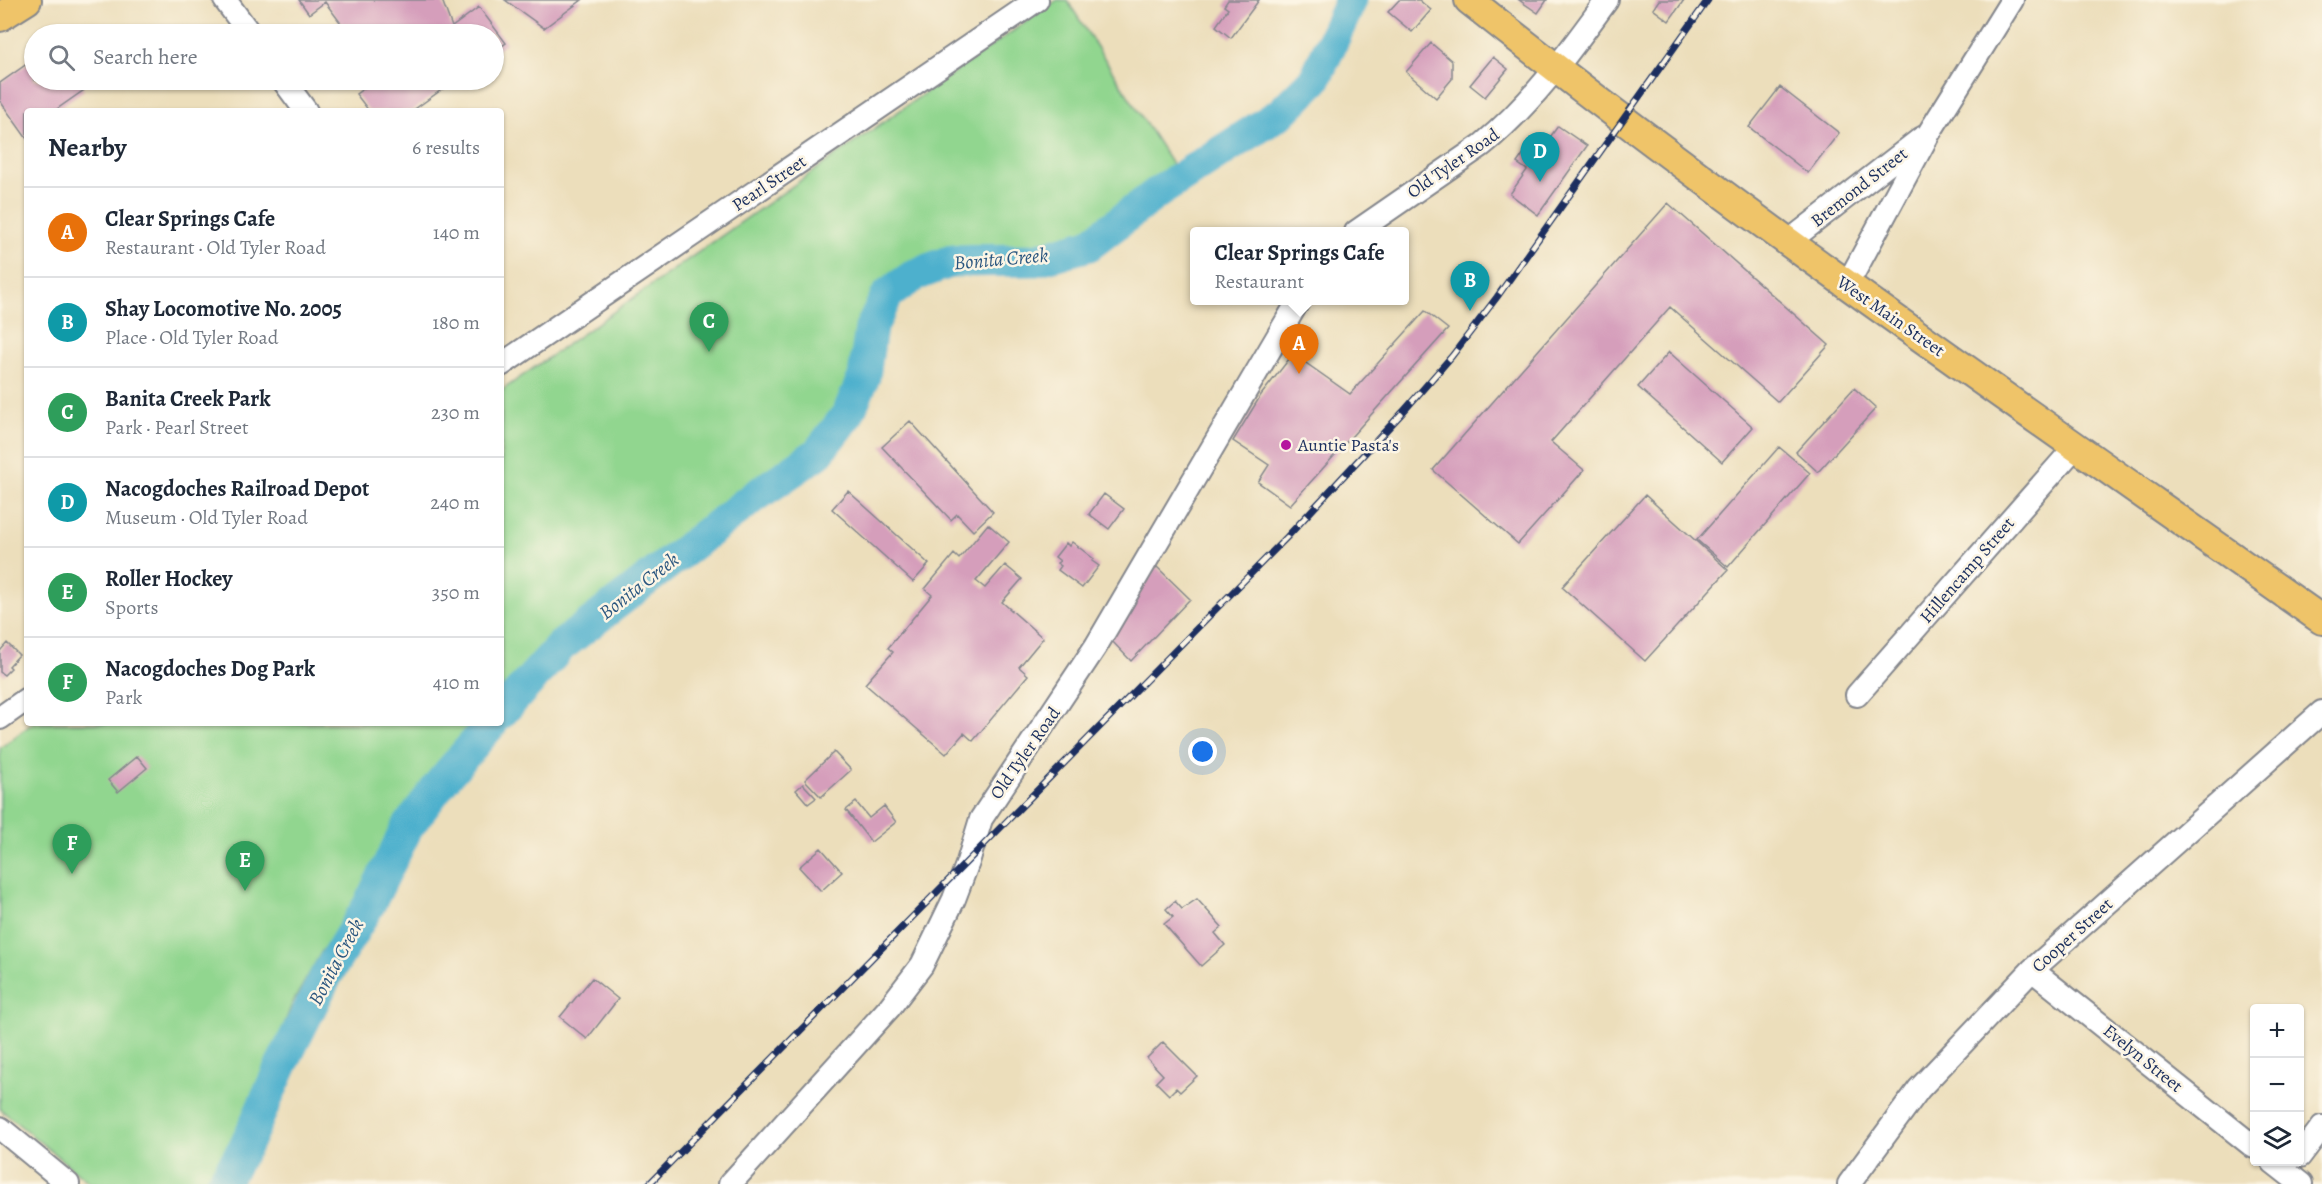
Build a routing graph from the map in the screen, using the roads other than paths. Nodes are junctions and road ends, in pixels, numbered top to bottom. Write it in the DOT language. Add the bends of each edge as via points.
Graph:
graph roads {
  1 [pos="27,0"];
  2 [pos="225,0"];
  3 [pos="1037,0"];
  4 [pos="1469,0"];
  5 [pos="1607,0"];
  6 [pos="2012,0"];
  7 [pos="0,17"];
  8 [pos="243,24"];
  9 [pos="1556,69"];
  10 [pos="290,90"];
  11 [pos="304,108"];
  12 [pos="1929,133"];
  13 [pos="1362,227"];
  14 [pos="1788,242"];
  15 [pos="1847,285"];
  16 [pos="1296,305"];
  17 [pos="504,363"];
  18 [pos="2076,446"];
  19 [pos="2322,620"];
  20 [pos="1857,695"];
  21 [pos="24,701"];
  22 [pos="2322,711"];
  23 [pos="0,718"];
  24 [pos="2032,970"];
  25 [pos="0,1128"];
  26 [pos="2322,1128"];
  27 [pos="2250,1144"];
  28 [pos="2289,1170"];
  29 [pos="69,1184"];
  30 [pos="730,1184"];
  31 [pos="1850,1184"];
  1 -- 7 [label="main road"];
  2 -- 8 [label="street"];
  3 -- 17 [label="street, Pearl Street"];
  4 -- 9 [label="main road, West Main Street"];
  5 -- 9 [label="street, Old Tyler Road"];
  6 -- 12 [label="street, Bremond Street"];
  9 -- 13 [label="street, Old Tyler Road" via="1482,146"];
  9 -- 14 [label="main road, West Main Street"];
  10 -- 11 [label="street"];
  12 -- 14 [label="street, Bremond Street"];
  12 -- 15 [label="street, Bremond Street"];
  14 -- 15 [label="main road, West Main Street"];
  15 -- 18 [label="main road, West Main Street"];
  16 -- 30 [label="street, Old Tyler Road" via="1096,646 985,811 954,898 922,965 889,1008"];
  18 -- 19 [label="main road, West Main Street"];
  18 -- 20 [label="street, Hillencamp Street"];
  21 -- 23 [label="street"];
  22 -- 24 [label="street, Cooper Street"];
  24 -- 27 [label="street, Evelyn Street"];
  24 -- 31 [label="street, Cooper Street" via="1919,1089"];
  25 -- 29 [label="street"];
  26 -- 28 [label="street"];
}
